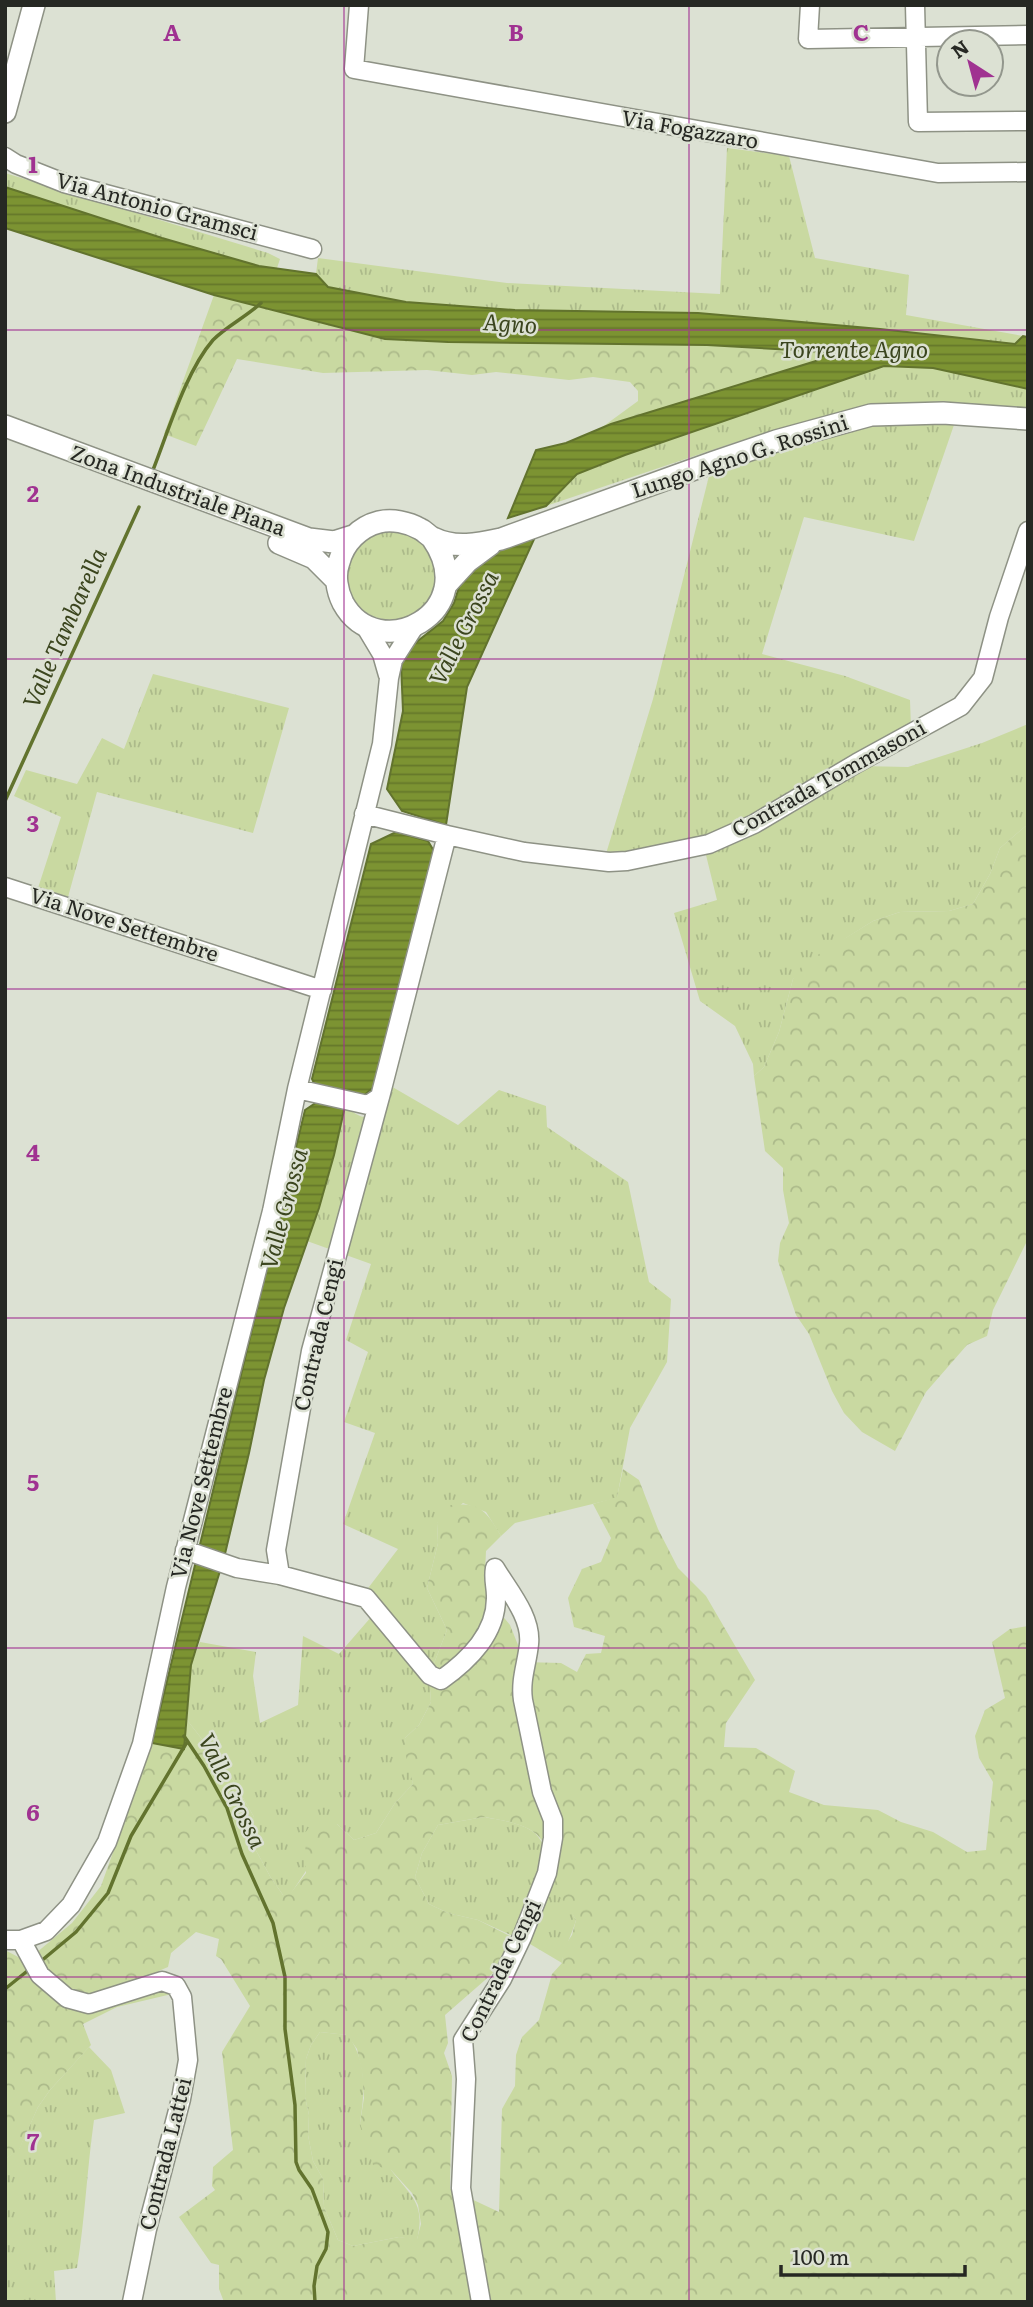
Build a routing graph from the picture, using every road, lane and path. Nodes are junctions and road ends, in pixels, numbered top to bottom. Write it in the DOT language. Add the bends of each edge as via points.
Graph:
graph roads {
  1 [pos="34,5"];
  2 [pos="359,5"];
  3 [pos="810,5"];
  4 [pos="915,5"];
  5 [pos="1028,35"];
  6 [pos="915,36"];
  7 [pos="5,112"];
  8 [pos="1028,121"];
  9 [pos="5,157"];
  10 [pos="1028,172"];
  11 [pos="312,249"];
  12 [pos="1028,419"];
  13 [pos="5,426"];
  14 [pos="5,441"];
  15 [pos="354,536"];
  16 [pos="432,538"];
  17 [pos="501,538"];
  18 [pos="1027,538"];
  19 [pos="336,580"];
  20 [pos="446,585"];
  21 [pos="364,624"];
  22 [pos="414,627"];
  23 [pos="389,678"];
  24 [pos="364,814"];
  25 [pos="447,835"];
  26 [pos="5,887"];
  27 [pos="322,990"];
  28 [pos="297,1089"];
  29 [pos="380,1097"];
  30 [pos="185,1550"];
  31 [pos="280,1575"];
  32 [pos="13,1940"];
  33 [pos="132,2302"];
  34 [pos="481,2302"];
  1 -- 7 [label="main road"];
  2 -- 10 [label="street, Via Fogazzaro" via="354,69 937,173"];
  3 -- 6 [label="street" via="808,39"];
  4 -- 6 [label="street"];
  5 -- 6 [label="street"];
  6 -- 8 [label="street" via="918,122"];
  9 -- 11 [label="street, Via Antonio Gramsci" via="64,183"];
  12 -- 17 [label="main road, Lungo Agno G. Rossini" via="943,413 871,415 751,449"];
  13 -- 15 [label="main road, Zona Industriale Piana" via="309,539 334,542"];
  14 -- 19 [label="main road, Zona Industriale Piana" via="304,553"];
  15 -- 16 [label="main road, Zona Industriale Piana" via="365,527 393,521 421,529"];
  15 -- 19 [label="main road" via="341,556"];
  16 -- 17 [label="main road, Zona Industriale Piana" via="463,545"];
  16 -- 20 [label="main road" via="442,552"];
  17 -- 20 [label="main road" via="468,561"];
  18 -- 25 [label="street, Contrada Tommasoni" via="983,678 961,706 754,824 709,844 609,862 524,852"];
  19 -- 21 [label="main road, Zona Industriale Piana" via="345,606"];
  20 -- 22 [label="main road" via="436,610"];
  21 -- 22 [label="main road" via="389,631"];
  21 -- 23 [label="street" via="382,654"];
  22 -- 23 [label="street" via="393,660"];
  23 -- 24 [label="street, Via Nove Settembre" via="382,744"];
  24 -- 25 [label="street, Contrada Tommasoni"];
  24 -- 27 [label="street, Via Nove Settembre"];
  25 -- 29 [label="street"];
  26 -- 27 [label="street, Via Nove Settembre"];
  27 -- 28 [label="street, Via Nove Settembre"];
  28 -- 29 [label="street" via="368,1105"];
  28 -- 30 [label="street, Via Nove Settembre" via="272,1211"];
  29 -- 31 [label="street, Contrada Cengi" via="311,1351 276,1550"];
  30 -- 31 [label="street, Contrada Cengi" via="237,1568"];
  30 -- 32 [label="street, Via Nove Settembre" via="142,1744 107,1842 71,1905 46,1931"];
  31 -- 34 [label="street, Contrada Cengi" via="366,1598 429,1675 441,1680 466,1662 494,1620 495,1568 524,1616 529,1642 521,1687 542,1792 553,1821 552,1838 547,1873 522,1937 502,1979 463,2040 466,2080 461,2188"];
  32 -- 33 [label="street, Contrada Lattei" via="40,1975 67,1998 89,2004 162,1981 176,1986 182,1997 188,2060"];
}
